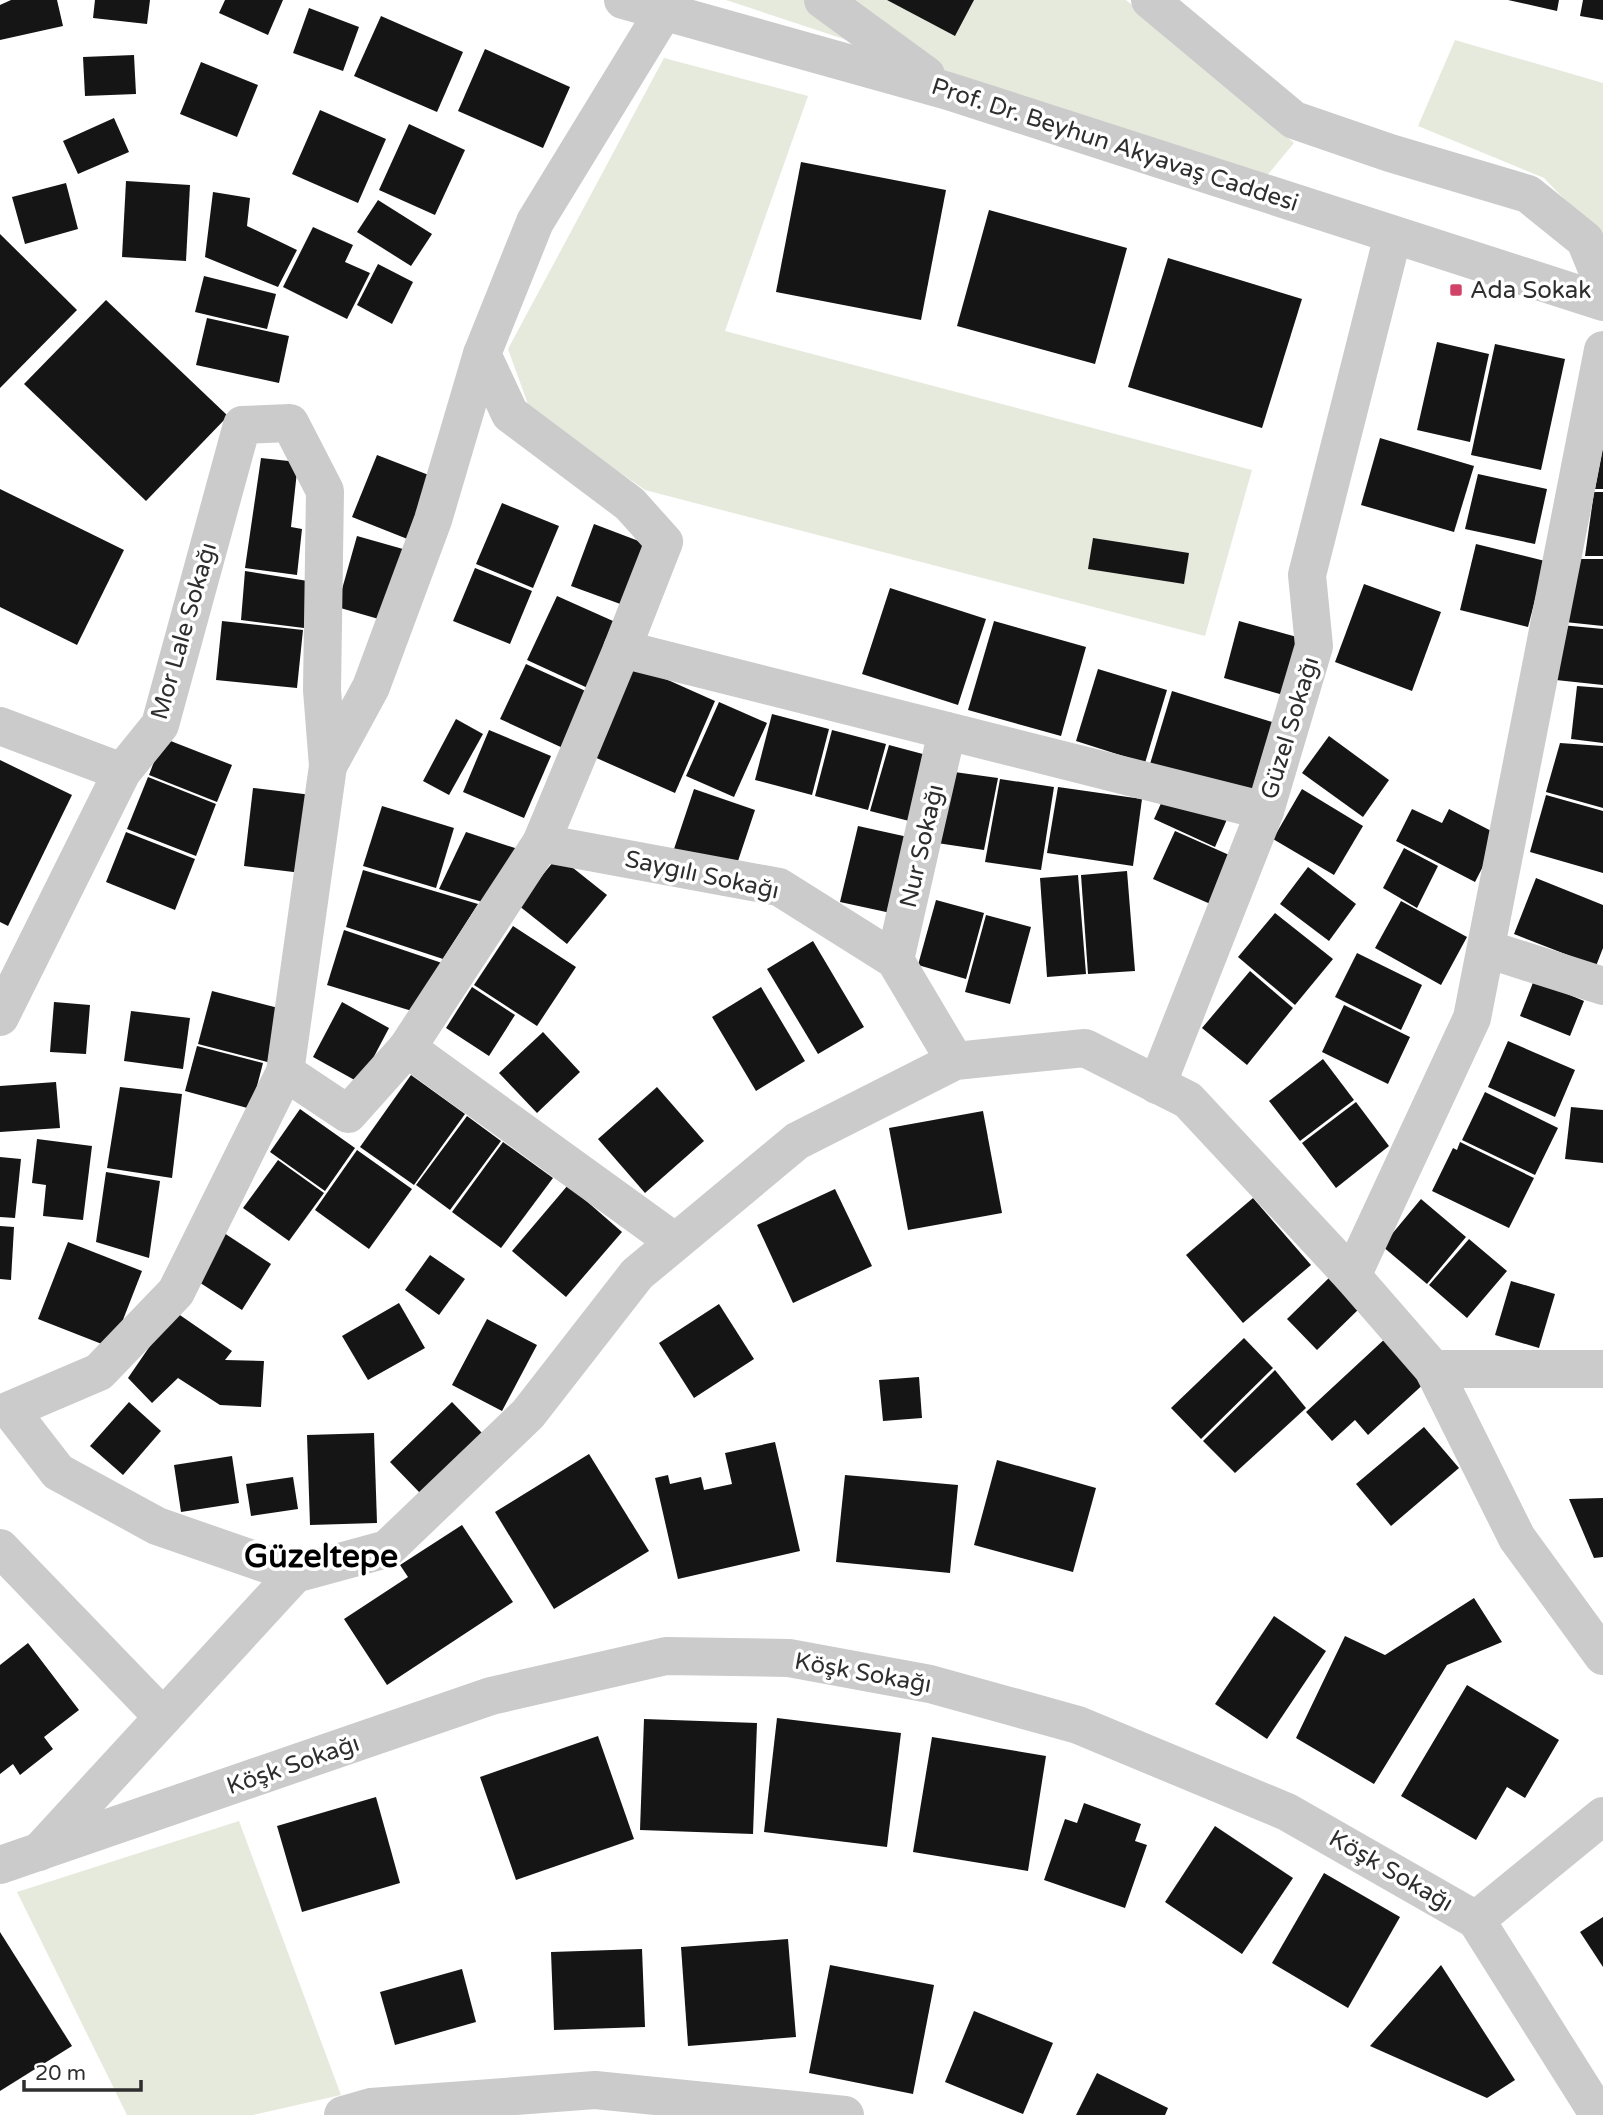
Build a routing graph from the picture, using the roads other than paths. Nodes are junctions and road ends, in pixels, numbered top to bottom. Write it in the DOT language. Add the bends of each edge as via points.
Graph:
graph roads {
  1 [pos="623,0"];
  2 [pos="823,0"];
  3 [pos="1150,0"];
  4 [pos="664,11"];
  5 [pos="948,90"];
  6 [pos="1393,235"];
  7 [pos="1603,284"];
  8 [pos="1603,302"];
  9 [pos="1603,350"];
  10 [pos="482,354"];
  11 [pos="622,649"];
  12 [pos="0,726"];
  13 [pos="947,731"];
  14 [pos="328,766"];
  15 [pos="122,772"];
  16 [pos="1265,811"];
  17 [pos="541,843"];
  18 [pos="1487,949"];
  19 [pos="895,960"];
  20 [pos="1603,986"];
  21 [pos="0,1017"];
  22 [pos="407,1048"];
  23 [pos="955,1061"];
  24 [pos="285,1072"];
  25 [pos="1157,1085"];
  26 [pos="675,1242"];
  27 [pos="1352,1276"];
  28 [pos="1433,1369"];
  29 [pos="1603,1369"];
  30 [pos="0,1548"];
  31 [pos="295,1574"];
  32 [pos="1603,1656"];
  33 [pos="163,1717"];
  34 [pos="1603,1816"];
  35 [pos="39,1852"];
  36 [pos="0,1865"];
  37 [pos="1476,1920"];
  38 [pos="1597,2112"];
  39 [pos="343,2115"];
  40 [pos="845,2115"];
  1 -- 4 [label="street, Prof. Dr. Beyhun Akyavaş Caddesi"];
  2 -- 5 [label="street"];
  3 -- 7 [label="street" via="1294,120 1528,194 1585,240"];
  4 -- 5 [label="street, Prof. Dr. Beyhun Akyavaş Caddesi"];
  4 -- 10 [label="street" via="535,222"];
  5 -- 6 [label="street, Prof. Dr. Beyhun Akyavaş Caddesi"];
  6 -- 8 [label="street, Prof. Dr. Beyhun Akyavaş Caddesi"];
  6 -- 16 [label="street, Güzel Sokağı" via="1307,575 1314,646"];
  9 -- 18 [label="street"];
  10 -- 11 [label="street" via="510,414 630,504 664,542"];
  10 -- 14 [label="street" via="433,520 371,687"];
  11 -- 13 [label="street"];
  11 -- 17 [label="street"];
  12 -- 15 [label="street"];
  13 -- 16 [label="street"];
  13 -- 19 [label="street, Nur Sokağı"];
  14 -- 15 [label="street, Mor Lale Sokağı" via="322,690 324,491 290,424 242,425 160,724"];
  14 -- 24 [label="street"];
  15 -- 21 [label="street, Mor Lale Sokağı"];
  16 -- 25 [label="street, Güzel Sokağı"];
  17 -- 19 [label="street, Saygılı Sokağı" via="779,887"];
  17 -- 22 [label="street"];
  18 -- 20 [label="street"];
  18 -- 27 [label="street" via="1472,1018"];
  19 -- 23 [label="street, Saygılı Sokağı"];
  22 -- 24 [label="street" via="348,1114"];
  22 -- 26 [label="street"];
  23 -- 25 [label="street" via="1085,1048"];
  23 -- 26 [label="street" via="797,1140"];
  24 -- 31 [label="street" via="176,1292 99,1372 10,1410 58,1472 158,1526"];
  25 -- 27 [label="street" via="1188,1100"];
  26 -- 31 [label="street" via="638,1274 528,1414 387,1549"];
  27 -- 28 [label="street"];
  28 -- 29 [label="street"];
  28 -- 32 [label="street" via="1517,1538"];
  30 -- 33 [label="street"];
  31 -- 33 [label="street"];
  33 -- 35 [label="street"];
  34 -- 37 [label="street"];
  35 -- 36 [label="street, Köşk Sokağı"];
  35 -- 37 [label="street, Köşk Sokağı" via="491,1696 666,1656 789,1658 930,1684 1078,1725 1287,1812"];
  37 -- 38 [label="street, Köşk Sokağı"];
  39 -- 40 [label="street" via="371,2108 595,2090"];
}
